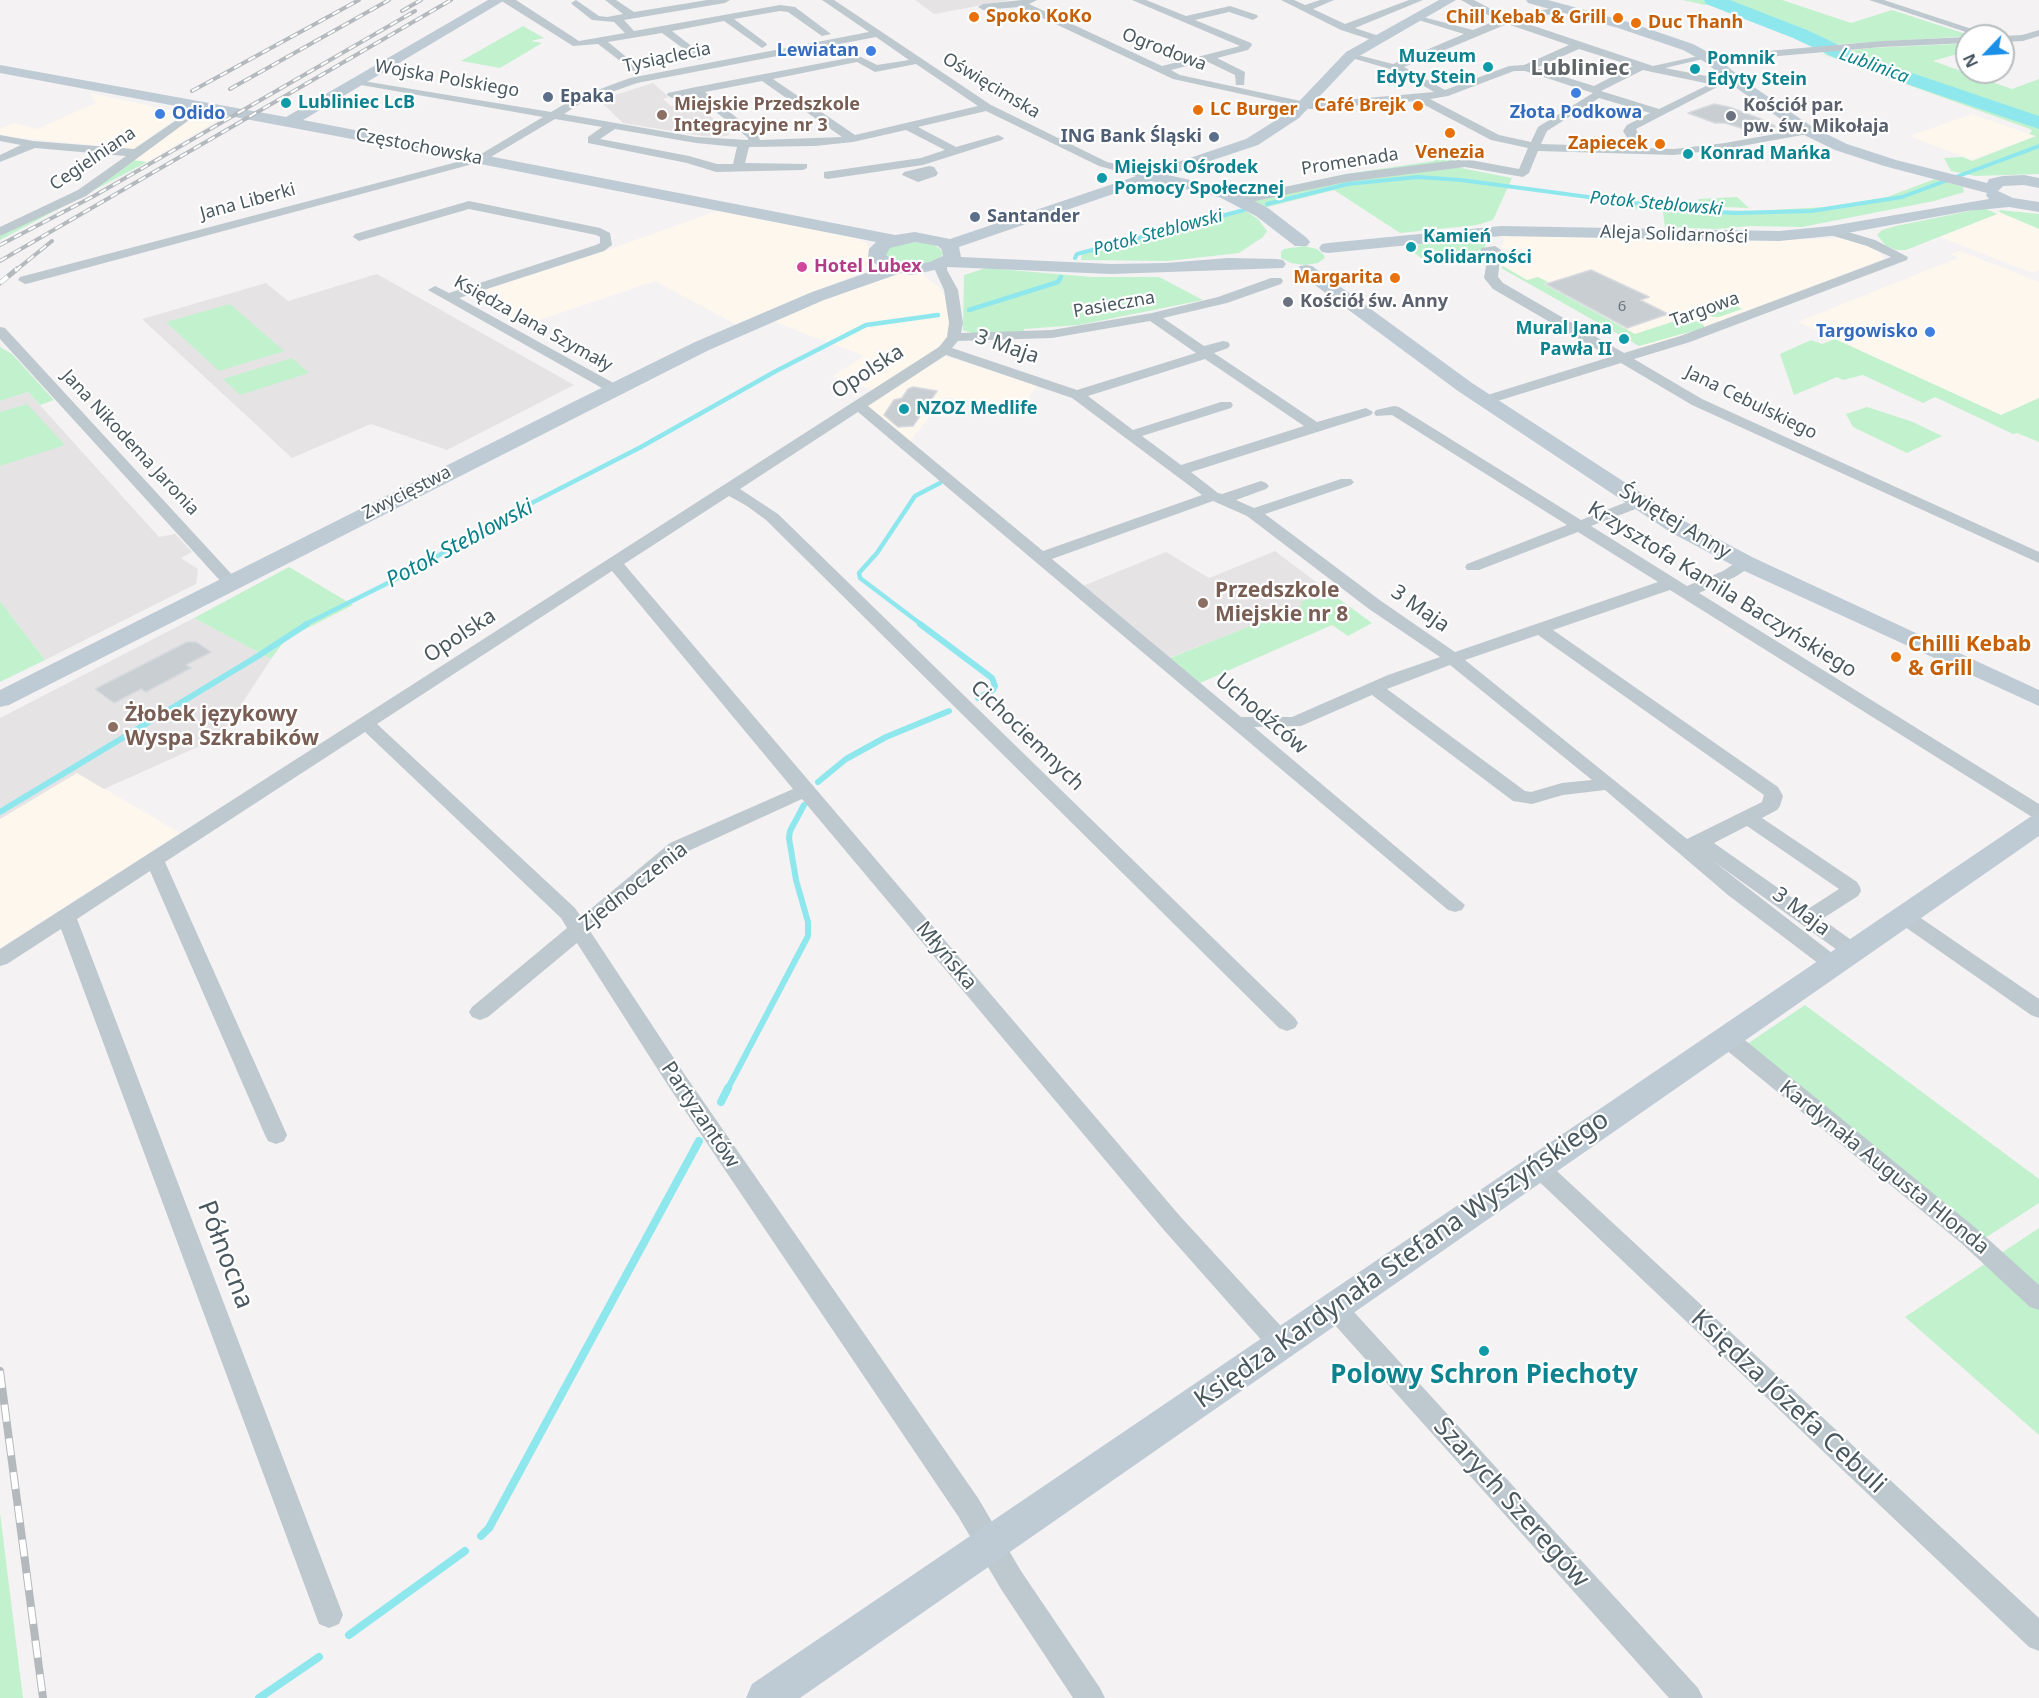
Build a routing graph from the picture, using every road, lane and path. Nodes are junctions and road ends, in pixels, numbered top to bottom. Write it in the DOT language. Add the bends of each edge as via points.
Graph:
graph roads {
  1 [pos="498,0"];
  2 [pos="505,0"];
  3 [pos="610,0"];
  4 [pos="752,0"];
  5 [pos="827,0"];
  6 [pos="1035,0"];
  7 [pos="1137,0"];
  8 [pos="1287,0"];
  9 [pos="1329,0"];
  10 [pos="1418,0"];
  11 [pos="1448,0"];
  12 [pos="1466,0"];
  13 [pos="1533,0"];
  14 [pos="1874,0"];
  15 [pos="718,1"];
  16 [pos="576,3"];
  17 [pos="1020,4"];
  18 [pos="983,7"];
  19 [pos="1566,8"];
  20 [pos="1305,9"];
  21 [pos="765,10"];
  22 [pos="632,16"];
  23 [pos="1419,17"];
  24 [pos="725,18"];
  25 [pos="618,20"];
  26 [pos="1184,20"];
  27 [pos="1255,20"];
  28 [pos="1509,21"];
  29 [pos="1955,26"];
  30 [pos="1345,28"];
  31 [pos="664,29"];
  32 [pos="1473,33"];
  33 [pos="2039,33"];
  34 [pos="826,34"];
  35 [pos="877,34"];
  36 [pos="632,35"];
  37 [pos="2015,38"];
  38 [pos="1378,39"];
  39 [pos="601,40"];
  40 [pos="1955,41"];
  41 [pos="762,45"];
  42 [pos="1578,45"];
  43 [pos="1350,56"];
  44 [pos="699,57"];
  45 [pos="1704,57"];
  46 [pos="1208,58"];
  47 [pos="918,61"];
  48 [pos="1395,67"];
  49 [pos="1647,67"];
  50 [pos="1526,68"];
  51 [pos="0,69"];
  52 [pos="1162,69"];
  53 [pos="636,70"];
  54 [pos="764,77"];
  55 [pos="1736,81"];
  56 [pos="361,82"];
  57 [pos="1719,82"];
  58 [pos="1240,83"];
  59 [pos="696,90"];
  60 [pos="1596,92"];
  61 [pos="1444,94"];
  62 [pos="672,95"];
  63 [pos="1419,98"];
  64 [pos="1305,105"];
  65 [pos="200,107"];
  66 [pos="987,107"];
  67 [pos="1658,112"];
  68 [pos="551,115"];
  69 [pos="287,123"];
  70 [pos="612,126"];
  71 [pos="910,127"];
  72 [pos="1808,131"];
  73 [pos="0,138"];
  74 [pos="998,138"];
  75 [pos="853,139"];
  76 [pos="33,144"];
  77 [pos="749,144"];
  78 [pos="1534,147"];
  79 [pos="955,151"];
  80 [pos="1641,152"];
  81 [pos="136,153"];
  82 [pos="0,159"];
  83 [pos="480,159"];
  84 [pos="803,166"];
  85 [pos="738,167"];
  86 [pos="828,175"];
  87 [pos="1150,176"];
  88 [pos="2038,182"];
  89 [pos="1998,193"];
  90 [pos="1241,200"];
  91 [pos="2039,207"];
  92 [pos="1871,225"];
  93 [pos="837,227"];
  94 [pos="1831,231"];
  95 [pos="0,232"];
  96 [pos="359,237"];
  97 [pos="895,240"];
  98 [pos="1293,243"];
  99 [pos="1871,243"];
  100 [pos="1486,251"];
  101 [pos="879,255"];
  102 [pos="947,256"];
  103 [pos="1329,257"];
  104 [pos="1274,266"];
  105 [pos="898,268"];
  106 [pos="918,270"];
  107 [pos="1306,270"];
  108 [pos="25,280"];
  109 [pos="435,290"];
  110 [pos="1340,294"];
  111 [pos="818,296"];
  112 [pos="449,297"];
  113 [pos="951,297"];
  114 [pos="1152,317"];
  115 [pos="0,331"];
  116 [pos="949,343"];
  117 [pos="1223,345"];
  118 [pos="1206,354"];
  119 [pos="1622,357"];
  120 [pos="614,389"];
  121 [pos="1077,395"];
  122 [pos="1486,400"];
  123 [pos="1226,405"];
  124 [pos="859,406"];
  125 [pos="1315,427"];
  126 [pos="1132,435"];
  127 [pos="1179,471"];
  128 [pos="1346,482"];
  129 [pos="1261,486"];
  130 [pos="729,489"];
  131 [pos="1217,498"];
  132 [pos="1640,502"];
  133 [pos="1253,513"];
  134 [pos="1577,526"];
  135 [pos="1039,558"];
  136 [pos="2039,558"];
  137 [pos="1746,563"];
  138 [pos="615,564"];
  139 [pos="1473,567"];
  140 [pos="230,582"];
  141 [pos="1677,588"];
  142 [pos="1540,629"];
  143 [pos="1452,658"];
  144 [pos="1374,688"];
  145 [pos="2039,699"];
  146 [pos="0,700"];
  147 [pos="1236,722"];
  148 [pos="366,723"];
  149 [pos="1609,784"];
  150 [pos="806,790"];
  151 [pos="1748,818"];
  152 [pos="2038,823"];
  153 [pos="1692,844"];
  154 [pos="154,858"];
  155 [pos="1455,905"];
  156 [pos="66,916"];
  157 [pos="1905,916"];
  158 [pos="1807,919"];
  159 [pos="579,929"];
  160 [pos="1844,958"];
  161 [pos="0,959"];
  162 [pos="2039,1010"];
  163 [pos="480,1012"];
  164 [pos="1287,1023"];
  165 [pos="1726,1038"];
  166 [pos="276,1136"];
  167 [pos="1538,1166"];
  168 [pos="2039,1300"];
  169 [pos="1334,1308"];
  170 [pos="1281,1344"];
  171 [pos="990,1544"];
  172 [pos="329,1615"];
  173 [pos="2039,1637"];
  174 [pos="766,1698"];
  175 [pos="1090,1698"];
  176 [pos="1688,1698"];
  1 -- 56 [label="street"];
  2 -- 39 [label="street" via="572,43"];
  3 -- 22 [label="street"];
  4 -- 21 [label="street"];
  5 -- 35 [label="street, Oświęcimska"];
  6 -- 17 [label="street"];
  7 -- 26 [label="street"];
  8 -- 20 [label="street"];
  9 -- 20 [label="street"];
  10 -- 30 [label="street"];
  11 -- 23 [label="street"];
  12 -- 28 [label="street"];
  13 -- 19 [label="street"];
  14 -- 29 [label="street"];
  15 -- 22 [label="street"];
  16 -- 25 [label="street" via="596,18"];
  17 -- 18 [label="street"];
  17 -- 52 [label="street, Ogrodowa"];
  19 -- 28 [label="street"];
  19 -- 45 [label="street" via="1645,32"];
  20 -- 30 [label="street"];
  21 -- 24 [label="street"];
  21 -- 34 [label="street" via="791,9"];
  22 -- 25 [label="street"];
  23 -- 32 [label="street"];
  23 -- 38 [label="street"];
  24 -- 31 [label="street"];
  24 -- 41 [label="street"];
  25 -- 36 [label="street"];
  26 -- 27 [label="street" via="1230,9"];
  26 -- 46 [label="street" via="1247,45"];
  28 -- 32 [label="street"];
  28 -- 42 [label="street"];
  30 -- 38 [label="street"];
  31 -- 36 [label="street"];
  31 -- 44 [label="street"];
  32 -- 48 [label="street"];
  33 -- 37 [label="street"];
  35 -- 47 [label="street, Oświęcimska"];
  35 -- 68 [label="street, Tysiąclecia" via="634,80 587,96"];
  36 -- 39 [label="street"];
  38 -- 43 [label="street"];
  39 -- 53 [label="street"];
  40 -- 45 [label="street"];
  42 -- 49 [label="street"];
  42 -- 50 [label="street"];
  43 -- 48 [label="street"];
  43 -- 64 [label="street"];
  45 -- 49 [label="street"];
  45 -- 55 [label="street"];
  46 -- 52 [label="street"];
  46 -- 58 [label="street" via="1241,74"];
  47 -- 54 [label="street" via="875,69 859,58"];
  47 -- 66 [label="street, Oświęcimska"];
  48 -- 61 [label="street"];
  49 -- 57 [label="street"];
  49 -- 60 [label="street"];
  50 -- 60 [label="street"];
  50 -- 61 [label="street, Ogrodowa" via="1510,68"];
  51 -- 65 [label="street, Częstochowska"];
  52 -- 64 [label="street, Ogrodowa" via="1192,81"];
  54 -- 59 [label="street"];
  54 -- 75 [label="street"];
  55 -- 57 [label="street"];
  55 -- 72 [label="street"];
  56 -- 68 [label="street, Wojska Polskiego"];
  56 -- 69 [label="street"];
  57 -- 67 [label="street"];
  59 -- 62 [label="street"];
  59 -- 77 [label="street" via="754,137"];
  60 -- 67 [label="street"];
  60 -- 78 [label="street" via="1543,128"];
  61 -- 63 [label="street, Ogrodowa"];
  63 -- 64 [label="street, Ogrodowa"];
  63 -- 78 [label="street" via="1496,138"];
  64 -- 87 [label="street" via="1252,142"];
  65 -- 69 [label="street, Częstochowska"];
  65 -- 81 [label="street, Cegielniana"];
  66 -- 71 [label="street, Wojska Polskiego"];
  66 -- 87 [label="street, Oświęcimska" via="1103,164"];
  67 -- 80 [label="street" via="1630,129"];
  68 -- 70 [label="street, Wojska Polskiego"];
  68 -- 83 [label="street, Tysiąclecia"];
  69 -- 83 [label="street, Częstochowska"];
  70 -- 77 [label="street, Wojska Polskiego"];
  70 -- 85 [label="street" via="592,141 716,168"];
  71 -- 75 [label="street, Wojska Polskiego"];
  71 -- 79 [label="street"];
  72 -- 80 [label="street" via="1704,149"];
  72 -- 89 [label="street" via="1852,151 1954,177"];
  73 -- 76 [label="street"];
  74 -- 79 [label="street"];
  75 -- 77 [label="street, Wojska Polskiego"];
  76 -- 81 [label="street"];
  76 -- 82 [label="street"];
  77 -- 85 [label="street"];
  78 -- 80 [label="street"];
  78 -- 90 [label="street, Promenada" via="1523,173 1465,163 1346,178"];
  79 -- 86 [label="street" via="926,166"];
  81 -- 95 [label="street, Cegielniana" via="82,193"];
  83 -- 93 [label="street, Częstochowska"];
  83 -- 108 [label="street, Jana Liberki"];
  84 -- 85 [label="street"];
  87 -- 90 [label="street"];
  87 -- 102 [label="street" via="962,239"];
  88 -- 89 [label="street" via="2012,180"];
  89 -- 91 [label="street"];
  89 -- 92 [label="street, Aleja Solidarności" via="1967,206"];
  90 -- 98 [label="street" via="1273,221"];
  92 -- 94 [label="street, Aleja Solidarności"];
  92 -- 99 [label="street"];
  93 -- 97 [label="street, Częstochowska"];
  93 -- 101 [label="street, Częstochowska" via="872,244"];
  94 -- 99 [label="street, Targowa"];
  94 -- 103 [label="street, Aleja Solidarności" via="1747,237 1501,231 1379,244"];
  96 -- 112 [label="street" via="469,205 606,236 606,245 600,248"];
  97 -- 101 [label="street, Zwycięstwa"];
  97 -- 102 [label="street" via="926,238"];
  98 -- 103 [label="street"];
  98 -- 104 [label="street" via="1274,248"];
  99 -- 119 [label="street, Targowa" via="1902,257 1719,327"];
  100 -- 119 [label="street, Jana Cebulskiego" via="1495,250 1493,282"];
  101 -- 105 [label="street, Częstochowska"];
  101 -- 111 [label="street, Zwycięstwa" via="870,270"];
  102 -- 104 [label="street" via="1080,268 1228,263"];
  102 -- 106 [label="street"];
  102 -- 113 [label="street" via="941,270"];
  103 -- 107 [label="street, Aleja Solidarności"];
  103 -- 110 [label="street, Świętej Anny"];
  104 -- 107 [label="street"];
  104 -- 114 [label="street, Pasieczna" via="1222,300"];
  105 -- 106 [label="street"];
  105 -- 111 [label="street, Zwycięstwa"];
  106 -- 113 [label="street"];
  107 -- 110 [label="street, Świętej Anny"];
  109 -- 112 [label="street, Księdza Jana Szymały"];
  110 -- 122 [label="street, Świętej Anny" via="1420,356"];
  111 -- 120 [label="street, Zwycięstwa"];
  112 -- 120 [label="street, Księdza Jana Szymały"];
  113 -- 116 [label="street" via="956,323"];
  114 -- 116 [label="street, Pasieczna" via="1052,334"];
  114 -- 118 [label="street"];
  115 -- 140 [label="street, Jana Nikodema Jaronia"];
  116 -- 121 [label="street, 3 Maja"];
  116 -- 124 [label="street, Opolska"];
  117 -- 118 [label="street" via="1210,348"];
  118 -- 121 [label="street"];
  118 -- 125 [label="street"];
  119 -- 122 [label="street, Targowa"];
  119 -- 136 [label="street, Jana Cebulskiego" via="1726,416"];
  120 -- 140 [label="street, Zwycięstwa"];
  121 -- 126 [label="street, 3 Maja"];
  122 -- 132 [label="street, Świętej Anny"];
  123 -- 126 [label="street"];
  124 -- 130 [label="street, Opolska"];
  124 -- 135 [label="street, Uchodźców"];
  125 -- 127 [label="street"];
  125 -- 134 [label="street, Krzysztofa Kamila Baczyńskiego" via="1394,410"];
  126 -- 127 [label="street, 3 Maja"];
  127 -- 131 [label="street, 3 Maja"];
  128 -- 133 [label="street"];
  129 -- 131 [label="street"];
  130 -- 138 [label="street, Opolska"];
  130 -- 164 [label="street, Cichociemnych" via="772,517"];
  131 -- 133 [label="street, 3 Maja"];
  131 -- 135 [label="street"];
  132 -- 134 [label="street"];
  132 -- 137 [label="street, Świętej Anny"];
  133 -- 143 [label="street, 3 Maja"];
  134 -- 139 [label="street"];
  134 -- 141 [label="street, Krzysztofa Kamila Baczyńskiego"];
  135 -- 147 [label="street, Uchodźców"];
  137 -- 141 [label="street" via="1729,574"];
  137 -- 145 [label="street, Świętej Anny"];
  138 -- 148 [label="street, Opolska"];
  138 -- 150 [label="street, Młyńska"];
  140 -- 146 [label="street, Zwycięstwa"];
  141 -- 142 [label="street"];
  141 -- 152 [label="street, Krzysztofa Kamila Baczyńskiego"];
  142 -- 143 [label="street"];
  142 -- 151 [label="street" via="1771,791 1774,796 1770,806"];
  143 -- 144 [label="street"];
  143 -- 149 [label="street, 3 Maja"];
  144 -- 147 [label="street" via="1295,722"];
  144 -- 149 [label="street" via="1520,796 1532,798 1562,789"];
  147 -- 155 [label="street, Uchodźców"];
  148 -- 154 [label="street, Opolska"];
  148 -- 159 [label="street, Partyzantów" via="559,904"];
  149 -- 153 [label="street, 3 Maja"];
  150 -- 159 [label="street, Zjednoczenia" via="677,848"];
  150 -- 170 [label="street, Młyńska" via="1171,1222"];
  151 -- 153 [label="street"];
  151 -- 158 [label="street" via="1850,887 1851,891"];
  152 -- 157 [label="street, Księdza Kardynała Stefana Wyszyńskiego"];
  153 -- 158 [label="street"];
  153 -- 160 [label="street, 3 Maja" via="1735,890"];
  154 -- 156 [label="street, Opolska"];
  154 -- 166 [label="street"];
  156 -- 161 [label="street, Opolska"];
  156 -- 172 [label="street, Północna"];
  157 -- 160 [label="street, Księdza Kardynała Stefana Wyszyńskiego"];
  157 -- 162 [label="street"];
  158 -- 160 [label="street"];
  159 -- 163 [label="street, Zjednoczenia"];
  159 -- 171 [label="street, Partyzantów"];
  160 -- 165 [label="street, Księdza Kardynała Stefana Wyszyńskiego"];
  165 -- 167 [label="street, Księdza Kardynała Stefana Wyszyńskiego"];
  165 -- 168 [label="street, Kardynała Augusta Hlonda" via="1969,1236"];
  167 -- 169 [label="street, Księdza Kardynała Stefana Wyszyńskiego"];
  167 -- 173 [label="street, Księdza Józefa Cebuli"];
  169 -- 170 [label="street, Księdza Kardynała Stefana Wyszyńskiego"];
  169 -- 176 [label="street, Szarych Szeregów"];
  170 -- 171 [label="street, Księdza Kardynała Stefana Wyszyńskiego"];
  171 -- 174 [label="street, Księdza Kardynała Stefana Wyszyńskiego"];
  171 -- 175 [label="street, Partyzantów"];
}
